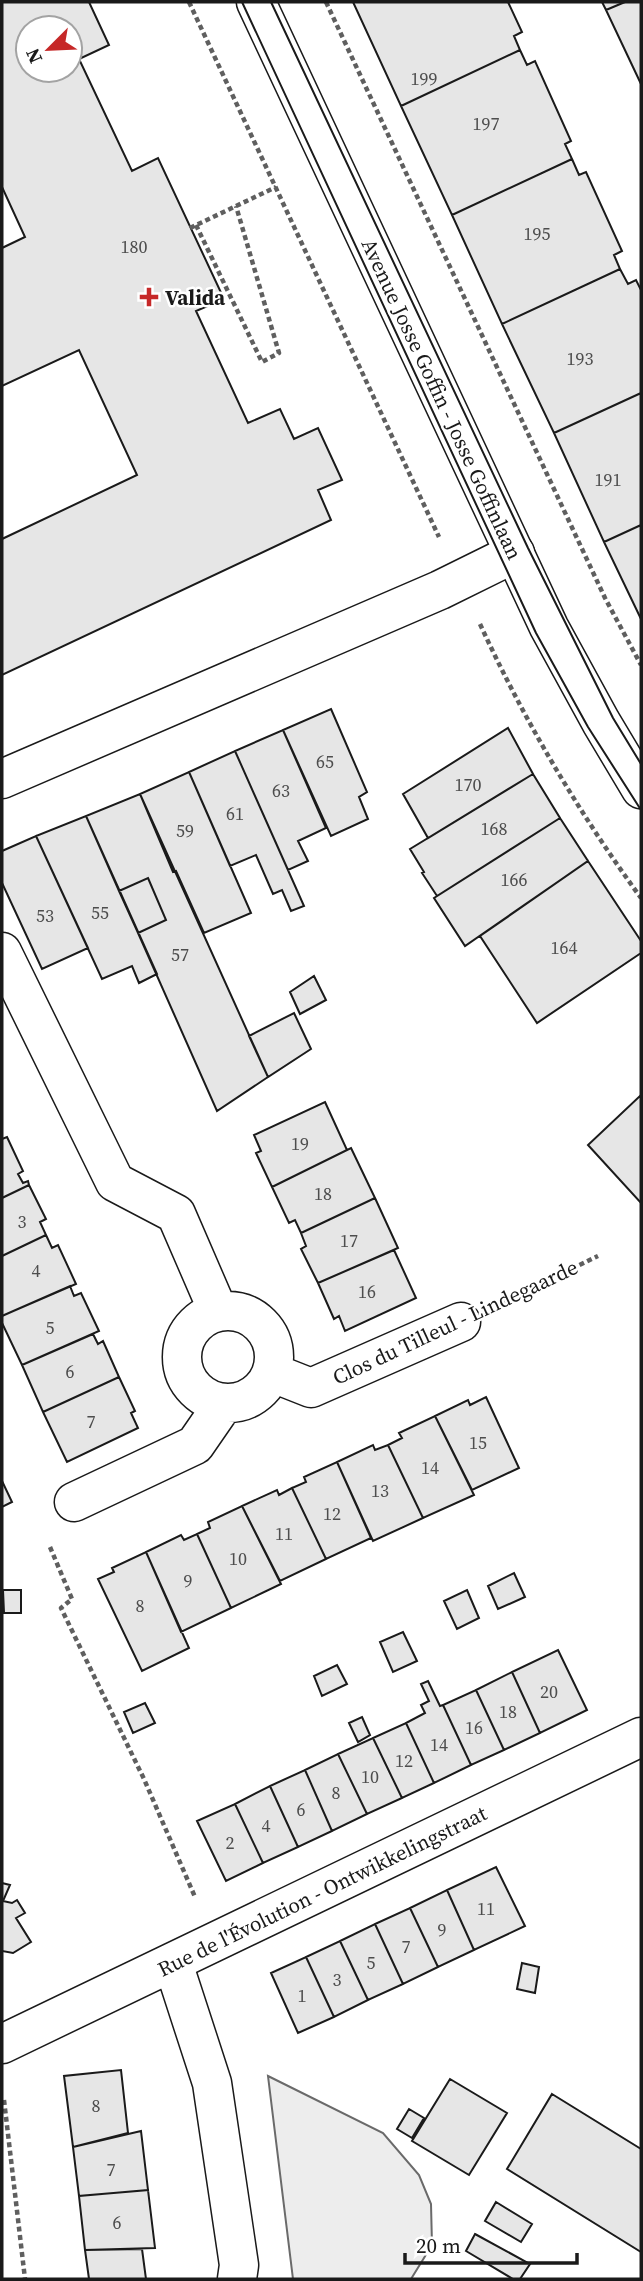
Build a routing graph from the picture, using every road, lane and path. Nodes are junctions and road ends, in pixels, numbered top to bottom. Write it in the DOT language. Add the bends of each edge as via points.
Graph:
graph roads {
  1 [pos="189,2"];
  2 [pos="256,2"];
  3 [pos="326,2"];
  4 [pos="276,187"];
  5 [pos="236,206"];
  6 [pos="196,225"];
  7 [pos="190,228"];
  8 [pos="514,553"];
  9 [pos="460,580"];
  10 [pos="641,665"];
  11 [pos="2,779"];
  12 [pos="641,789"];
  13 [pos="641,898"];
  14 [pos="2,951"];
  15 [pos="598,1256"];
  16 [pos="218,1311"];
  17 [pos="461,1322"];
  18 [pos="273,1373"];
  19 [pos="224,1403"];
  20 [pos="74,1502"];
  21 [pos="641,1737"];
  22 [pos="215,1943"];
  23 [pos="173,1963"];
  24 [pos="2,2044"];
  25 [pos="4,2100"];
  26 [pos="25,2279"];
  27 [pos="237,2279"];
  1 -- 4 [label="path"];
  2 -- 8 [label="street, Avenue Josse Goffin - Josse Goffinlaan"];
  3 -- 10 [label="path"];
  4 -- 5 [label="path"];
  4 -- 9 [label="path"];
  5 -- 6 [label="path"];
  5 -- 6 [label="path" via="279,353 262,362"];
  6 -- 7 [label="path"];
  8 -- 9 [label="street"];
  8 -- 12 [label="street, Avenue Josse Goffin - Josse Goffinlaan" via="549,627"];
  9 -- 11 [label="street"];
  9 -- 13 [label="path" via="494,655 555,767"];
  14 -- 16 [label="street" via="115,1182 176,1214"];
  15 -- 17 [label="path, Clos du Tilleul - Lindegaarde"];
  16 -- 18 [label="street" via="238,1311 256,1319 269,1334 276,1353"];
  16 -- 19 [label="street" via="198,1320 185,1338 181,1360 187,1381 203,1396"];
  17 -- 18 [label="street, Clos du Tilleul - Lindegaarde" via="311,1388"];
  18 -- 19 [label="street" via="262,1390 246,1401"];
  19 -- 20 [label="street" via="195,1445"];
  20 -- 22 [label="path" via="37,1518 72,1599 61,1608 144,1779"];
  21 -- 22 [label="street, Rue de l'Évolution - Ontwikkelingstraat"];
  22 -- 23 [label="street, Rue de l'Évolution - Ontwikkelingstraat"];
  23 -- 24 [label="street, Rue de l'Évolution - Ontwikkelingstraat"];
  23 -- 27 [label="street" via="212,2083 239,2265"];
  25 -- 26 [label="path"];
}
